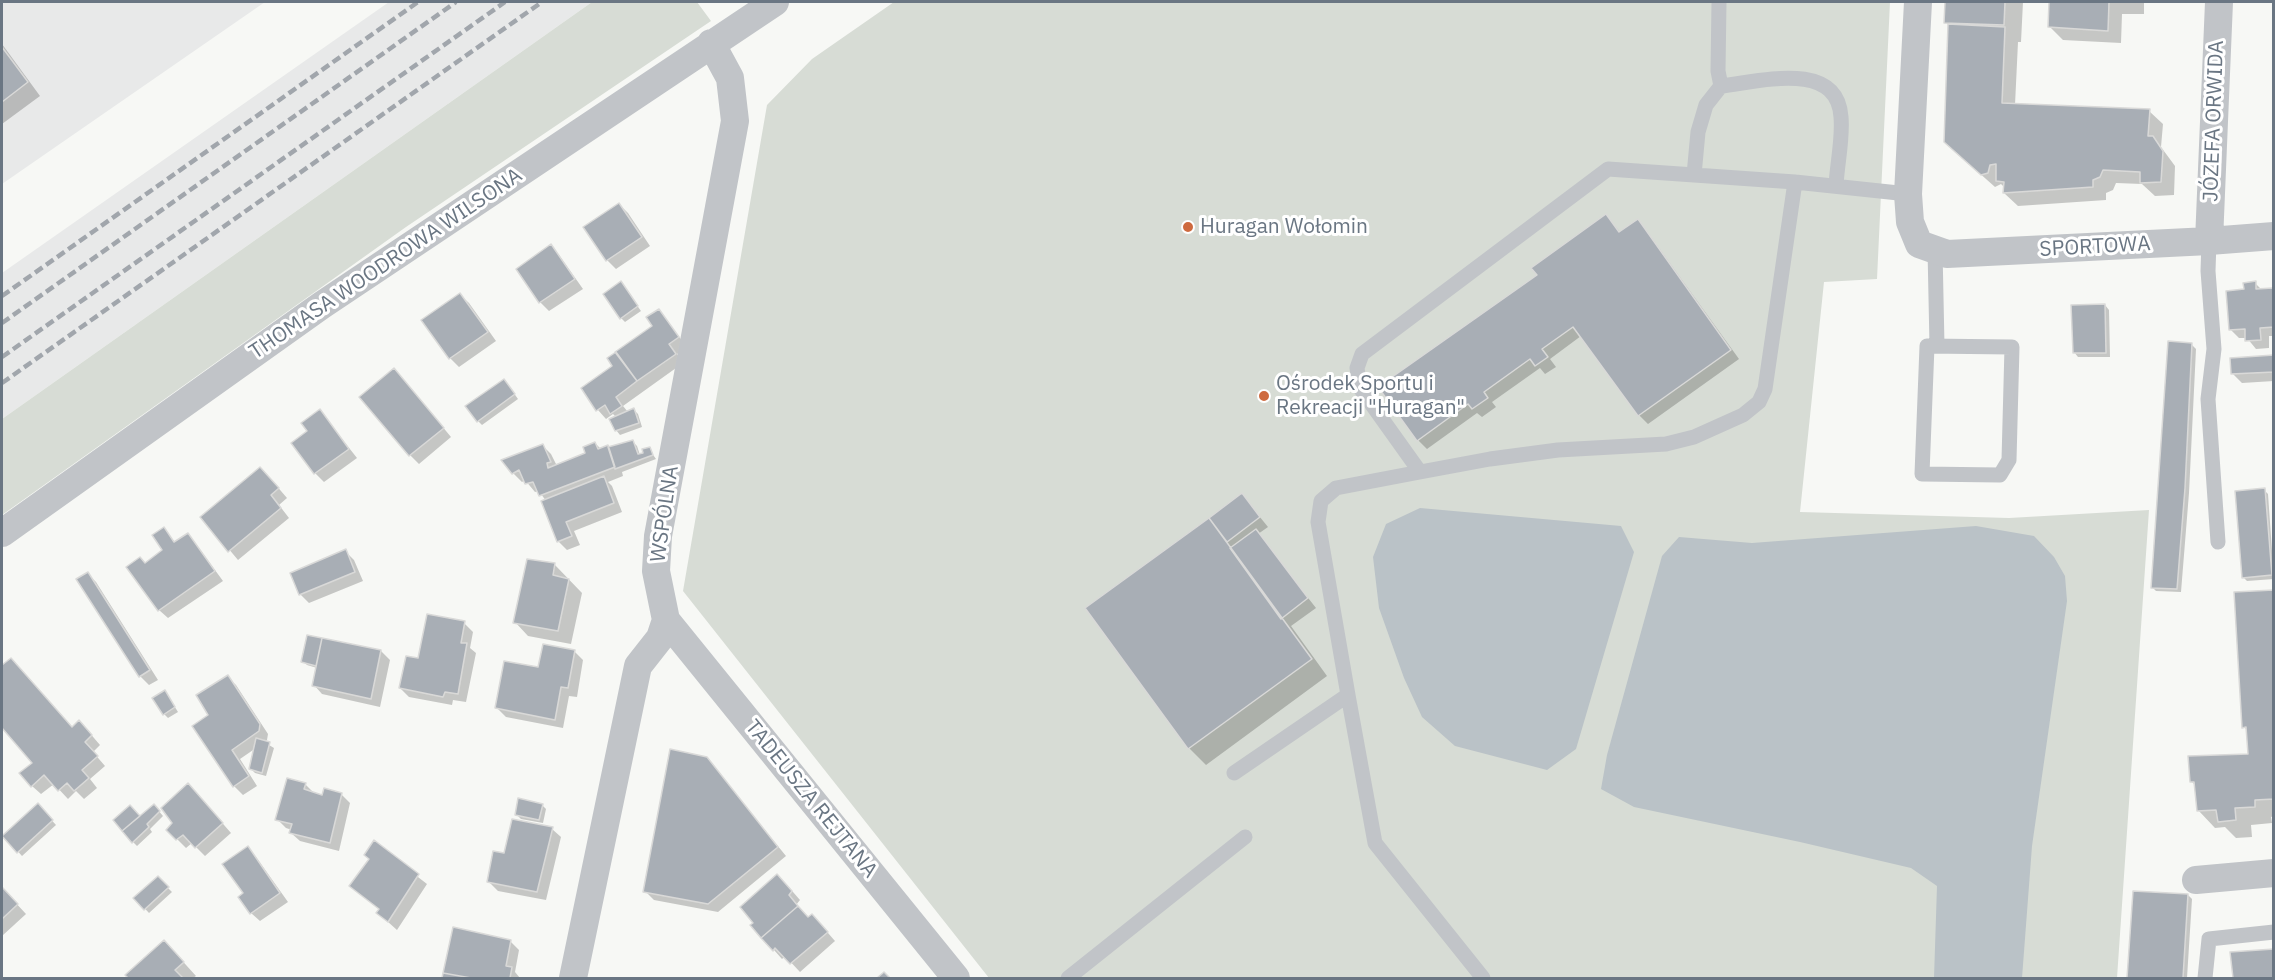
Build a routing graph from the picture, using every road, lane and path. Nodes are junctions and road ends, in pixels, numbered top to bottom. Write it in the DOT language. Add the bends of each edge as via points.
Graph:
graph roads {
  1 [pos="775,2"];
  2 [pos="1719,2"];
  3 [pos="1918,2"];
  4 [pos="2219,2"];
  5 [pos="711,43"];
  6 [pos="1721,86"];
  7 [pos="1694,175"];
  8 [pos="1795,182"];
  9 [pos="1836,186"];
  10 [pos="1908,194"];
  11 [pos="2274,236"];
  12 [pos="2209,242"];
  13 [pos="1927,247"];
  14 [pos="1937,346"];
  15 [pos="1420,472"];
  16 [pos="2,533"];
  17 [pos="2218,542"];
  18 [pos="666,620"];
  19 [pos="1348,695"];
  20 [pos="1234,773"];
  21 [pos="1245,837"];
  22 [pos="2274,873"];
  23 [pos="2196,880"];
  24 [pos="2274,932"];
  25 [pos="573,978"];
  26 [pos="956,978"];
  27 [pos="1068,978"];
  28 [pos="1483,978"];
  29 [pos="2205,978"];
  1 -- 5 [label="street, THOMASA WOODROWA WILSONA"];
  2 -- 6 [label="lane"];
  3 -- 10 [label="street"];
  4 -- 12 [label="street, JÓZEFA ORWIDA"];
  5 -- 16 [label="street, THOMASA WOODROWA WILSONA" via="322,306"];
  5 -- 18 [label="street, WSPÓLNA" via="730,78 735,121 658,536 656,571"];
  6 -- 7 [label="lane" via="1706,105 1698,132"];
  6 -- 9 [label="lane" via="1789,78 1818,81 1835,95 1841,116"];
  7 -- 8 [label="lane"];
  7 -- 15 [label="lane" via="1608,170 1362,354 1357,368 1360,388"];
  8 -- 9 [label="lane"];
  8 -- 15 [label="lane" via="1765,389 1759,402 1743,415 1694,437 1666,444 1558,450"];
  9 -- 10 [label="lane"];
  10 -- 13 [label="street" via="1910,222"];
  11 -- 12 [label="street, SPORTOWA"];
  12 -- 13 [label="street, SPORTOWA" via="1947,254"];
  12 -- 17 [label="lane" via="2214,349 2208,399"];
  13 -- 14 [label="lane"];
  14 -- 14 [label="lane" via="1928,346 1922,474 2000,475 2009,460 2012,346"];
  15 -- 19 [label="lane" via="1336,488 1321,501 1318,522"];
  18 -- 25 [label="street" via="660,638 638,666"];
  18 -- 26 [label="street, TADEUSZA REJTANA"];
  19 -- 20 [label="lane"];
  19 -- 28 [label="lane" via="1375,843"];
  21 -- 27 [label="lane"];
  22 -- 23 [label="street"];
  24 -- 29 [label="lane" via="2209,939"];
}
